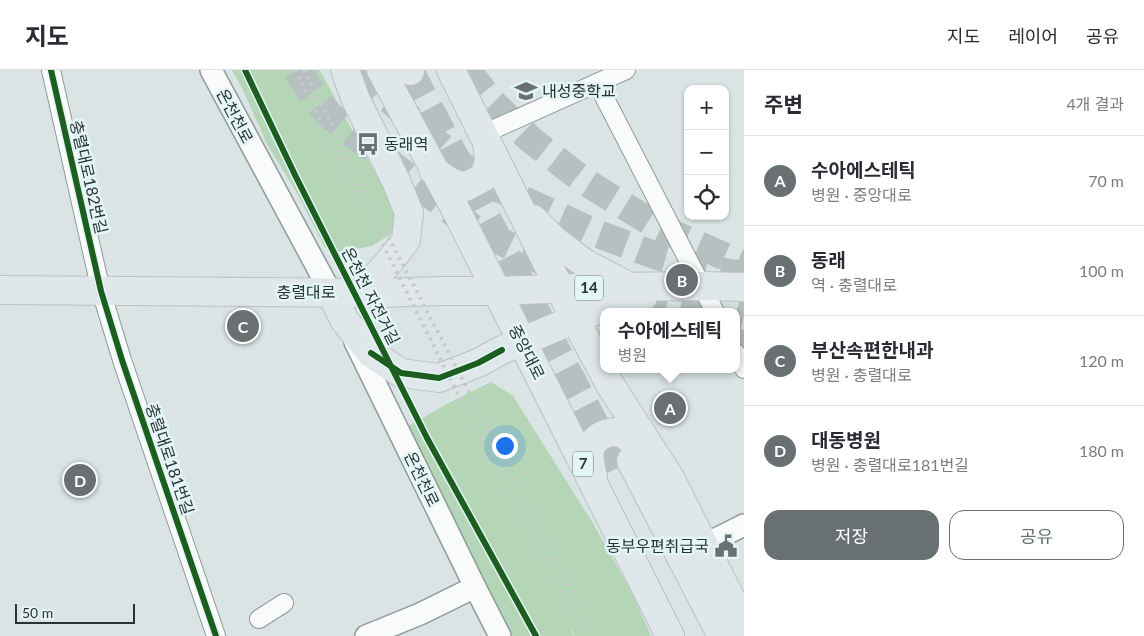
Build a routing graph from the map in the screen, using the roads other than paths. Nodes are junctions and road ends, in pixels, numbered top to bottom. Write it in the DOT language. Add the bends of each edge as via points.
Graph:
graph roads {
  1 [pos="51,70"];
  2 [pos="211,70"];
  3 [pos="345,70"];
  4 [pos="381,70"];
  5 [pos="451,70"];
  6 [pos="626,70"];
  7 [pos="598,83"];
  8 [pos="485,138"];
  9 [pos="433,170"];
  10 [pos="519,204"];
  11 [pos="692,286"];
  12 [pos="744,287"];
  13 [pos="560,288"];
  14 [pos="631,288"];
  15 [pos="0,290"];
  16 [pos="101,291"];
  17 [pos="496,291"];
  18 [pos="349,293"];
  19 [pos="603,308"];
  20 [pos="654,308"];
  21 [pos="711,308"];
  22 [pos="600,309"];
  23 [pos="574,319"];
  24 [pos="345,321"];
  25 [pos="522,342"];
  26 [pos="600,359"];
  27 [pos="611,376"];
  28 [pos="670,478"];
  29 [pos="595,487"];
  30 [pos="744,524"];
  31 [pos="704,545"];
  32 [pos="474,587"];
  33 [pos="284,603"];
  34 [pos="259,619"];
  35 [pos="744,625"];
  36 [pos="216,636"];
  37 [pos="366,636"];
  38 [pos="500,636"];
  39 [pos="670,636"];
  40 [pos="704,636"];
  41 [pos="722,636"];
  1 -- 16 [label="street, 충렬대로182번길"];
  2 -- 18 [label="street, 온천천로" via="270,181"];
  3 -- 18 [label="main road" via="409,213 406,240 390,261"];
  4 -- 9 [label="main road, 중앙대로"];
  5 -- 8 [label="main road"];
  6 -- 7 [label="street"];
  7 -- 8 [label="street"];
  7 -- 11 [label="street"];
  8 -- 9 [label="main road" via="488,161 484,177 465,187 450,182"];
  8 -- 10 [label="main road"];
  9 -- 17 [label="main road, 중앙대로"];
  10 -- 13 [label="main road"];
  10 -- 14 [label="main road" via="554,240 584,263"];
  11 -- 12 [label="main road, 충렬대로 / 14"];
  11 -- 14 [label="main road, 충렬대로 / 14"];
  11 -- 19 [label="main road"];
  11 -- 20 [label="main road"];
  11 -- 21 [label="street"];
  13 -- 14 [label="main road, 충렬대로 / 14"];
  13 -- 17 [label="main road, 충렬대로 / 14"];
  13 -- 23 [label="main road"];
  15 -- 16 [label="main road, 충렬대로"];
  16 -- 18 [label="main road, 충렬대로"];
  16 -- 36 [label="street, 충렬대로181번길"];
  17 -- 18 [label="main road, 충렬대로"];
  17 -- 25 [label="main road, 중앙대로 / 7"];
  18 -- 24 [label="main road"];
  22 -- 23 [label="main road"];
  23 -- 25 [label="main road"];
  23 -- 26 [label="main road"];
  24 -- 25 [label="main road" via="372,353 401,373 439,378"];
  24 -- 32 [label="street, 온천천로"];
  25 -- 29 [label="main road, 중앙대로 / 7"];
  27 -- 28 [label="main road"];
  28 -- 29 [label="main road" via="624,434 611,432 594,441 589,451"];
  28 -- 31 [label="main road"];
  29 -- 39 [label="main road, 중앙대로 / 7"];
  30 -- 31 [label="street"];
  31 -- 35 [label="main road"];
  32 -- 37 [label="street"];
  32 -- 38 [label="street, 온천천로"];
  33 -- 34 [label="street"];
  40 -- 41 [label="main road" via="624,464"];
}
